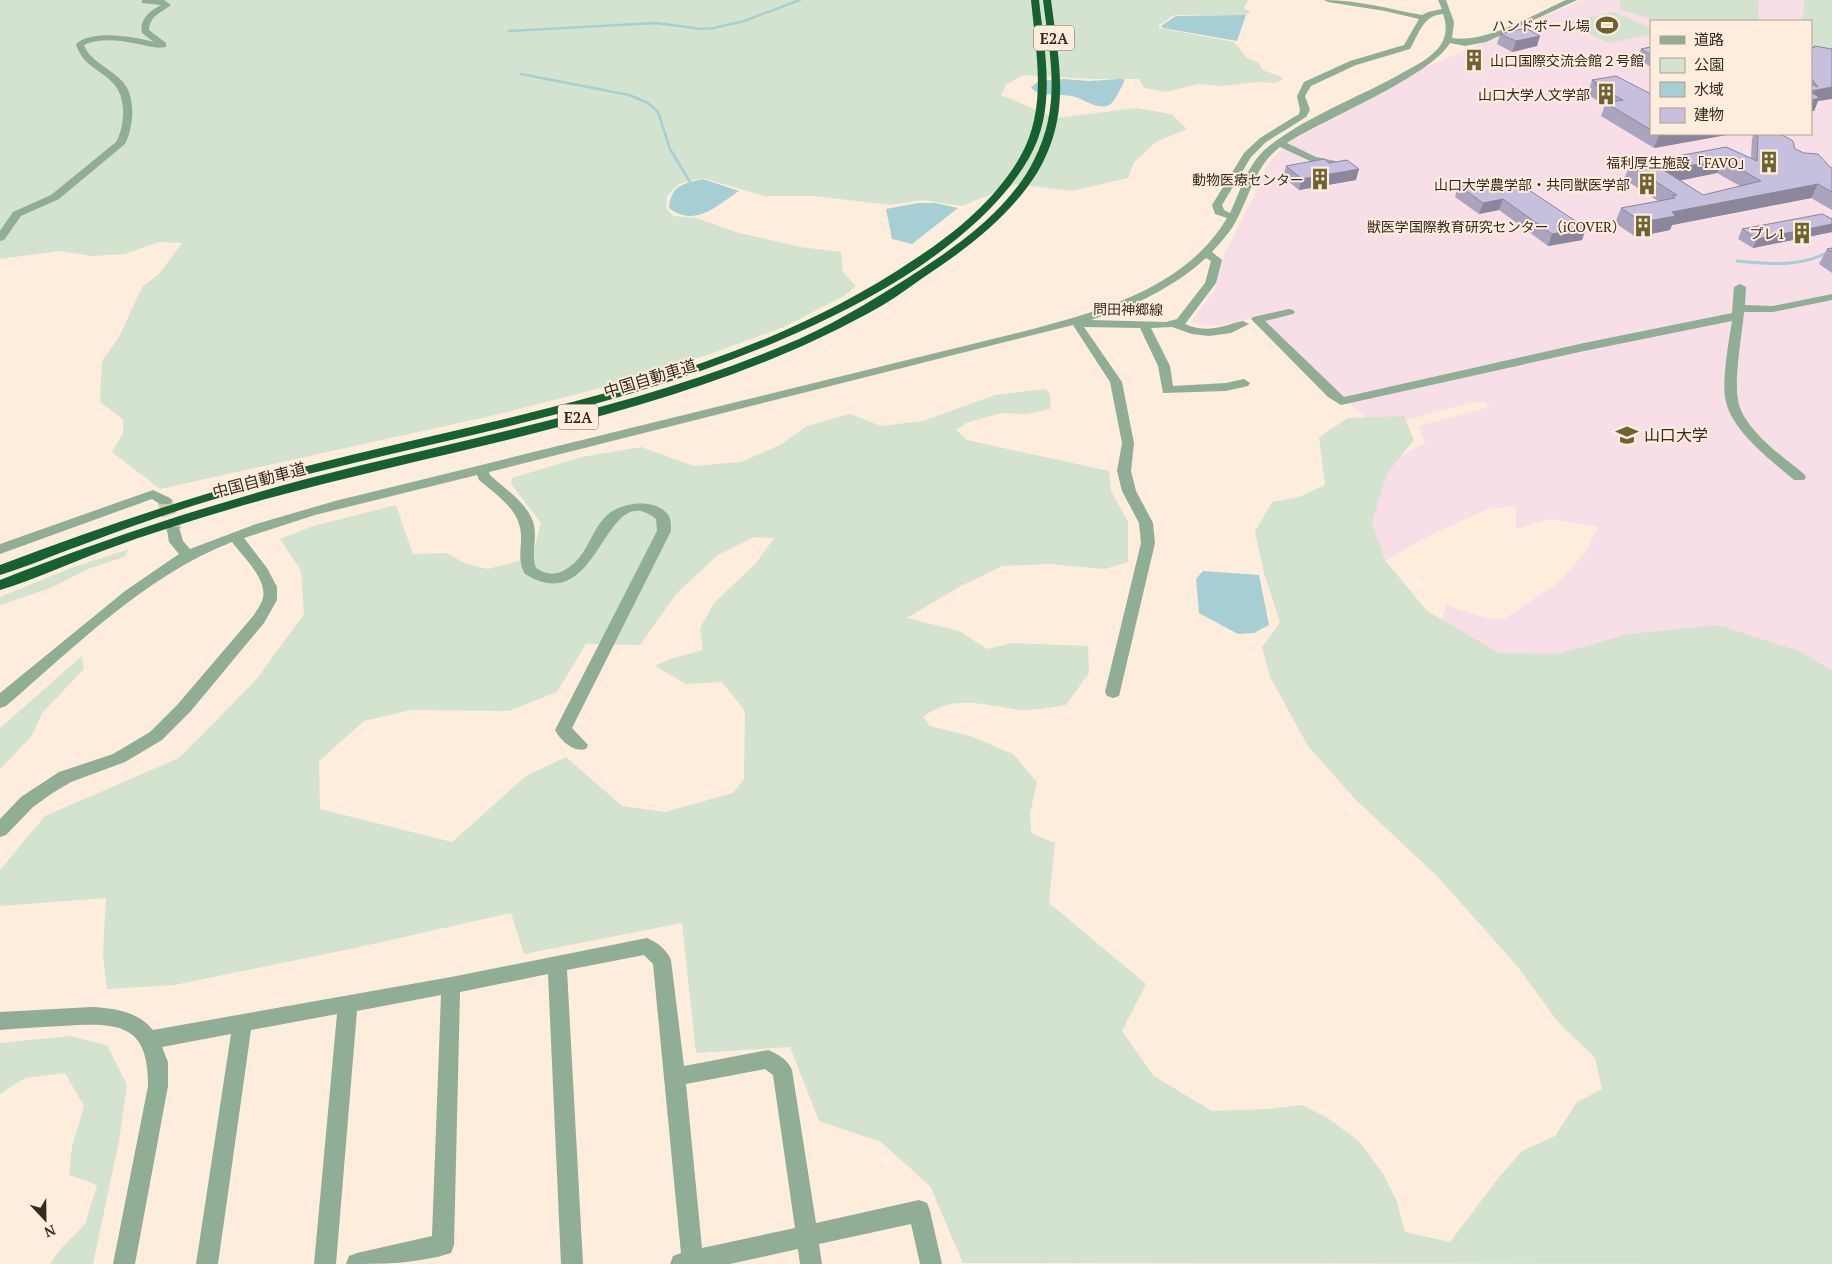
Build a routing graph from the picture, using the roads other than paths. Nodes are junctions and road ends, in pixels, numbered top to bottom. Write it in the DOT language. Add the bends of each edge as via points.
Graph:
graph roads {
  1 [pos="1035,0"];
  2 [pos="1048,0"];
  3 [pos="1328,0"];
  4 [pos="1442,0"];
  5 [pos="1573,0"];
  6 [pos="145,1"];
  7 [pos="1447,11"];
  8 [pos="1424,18"];
  9 [pos="1449,40"];
  10 [pos="1280,143"];
  11 [pos="1342,164"];
  12 [pos="1233,217"];
  13 [pos="0,238"];
  14 [pos="1206,252"];
  15 [pos="1740,288"];
  16 [pos="1832,297"];
  17 [pos="1289,312"];
  18 [pos="1738,312"];
  19 [pos="1078,322"];
  20 [pos="1175,324"];
  21 [pos="1244,324"];
  22 [pos="1144,325"];
  23 [pos="1244,383"];
  24 [pos="482,468"];
  25 [pos="1799,477"];
  26 [pos="165,501"];
  27 [pos="174,530"];
  28 [pos="235,536"];
  29 [pos="0,548"];
  30 [pos="189,556"];
  31 [pos="0,570"];
  32 [pos="0,585"];
  33 [pos="1113,692"];
  34 [pos="0,702"];
  35 [pos="580,745"];
  36 [pos="0,830"];
  37 [pos="556,964"];
  38 [pos="451,985"];
  39 [pos="348,1003"];
  40 [pos="0,1020"];
  41 [pos="242,1024"];
  42 [pos="150,1040"];
  43 [pos="675,1077"];
  44 [pos="806,1235"];
  45 [pos="689,1263"];
  46 [pos="124,1264"];
  47 [pos="207,1264"];
  48 [pos="324,1264"];
  49 [pos="357,1264"];
  50 [pos="572,1264"];
  51 [pos="811,1264"];
  52 [pos="931,1264"];
  1 -- 31 [label="highway, 中国自動車道 / E2A" via="1044,75 1043,100 1040,121 1019,166 976,217 936,250 855,301 785,335 700,369 600,399 232,490"];
  2 -- 32 [label="highway, 中国自動車道 / E2A" via="1058,100 1052,129 1032,172 1008,203 974,237 892,294 796,343 661,394 316,481 168,523"];
  3 -- 8 [label="street"];
  4 -- 7 [label="street"];
  5 -- 9 [label="street" via="1483,40 1465,43"];
  6 -- 13 [label="street" via="167,4 153,12 145,23 145,31 163,45 98,38 80,44 83,54 118,82 128,103 127,129 120,144 55,197 17,214"];
  7 -- 8 [label="street" via="1431,12"];
  7 -- 9 [label="street"];
  8 -- 12 [label="street" via="1404,49 1353,63 1307,84 1301,96 1305,110 1303,115 1262,140 1247,154 1217,205 1219,212"];
  9 -- 10 [label="street" via="1428,62"];
  10 -- 11 [label="street" via="1313,159"];
  10 -- 12 [label="street" via="1254,169"];
  12 -- 14 [label="street"];
  14 -- 19 [label="street" via="1180,274 1147,294"];
  14 -- 20 [label="street, 問田神郷線" via="1218,260 1210,283 1187,316"];
  15 -- 18 [label="street"];
  16 -- 18 [label="street" via="1773,309"];
  17 -- 18 [label="street" via="1257,318 1341,400"];
  18 -- 25 [label="street" via="1732,402 1740,419 1762,445"];
  19 -- 22 [label="street, 問田神郷線"];
  19 -- 24 [label="street"];
  19 -- 33 [label="street" via="1078,327 1116,382 1128,444 1124,471 1129,491 1146,523 1148,542"];
  20 -- 21 [label="street" via="1208,333"];
  20 -- 22 [label="street, 問田神郷線"];
  22 -- 23 [label="street" via="1164,366 1167,390"];
  24 -- 28 [label="street" via="299,515"];
  24 -- 35 [label="street" via="484,477 519,509 527,525 526,559 530,571 541,578 554,579 581,566 612,516 626,508 655,510 663,518 664,531 563,730"];
  26 -- 29 [label="street" via="153,494"];
  27 -- 30 [label="street" via="176,542"];
  28 -- 30 [label="street"];
  28 -- 36 [label="street" via="270,587 270,600 260,619 156,736 119,758 65,777 45,789 27,802"];
  30 -- 34 [label="street" via="137,588"];
  37 -- 38 [label="street"];
  37 -- 43 [label="street" via="647,946 652,950 662,960"];
  37 -- 50 [label="street"];
  38 -- 39 [label="street"];
  38 -- 49 [label="street" via="443,1245"];
  39 -- 41 [label="street"];
  39 -- 48 [label="street"];
  40 -- 42 [label="street" via="94,1014 117,1017 136,1025"];
  41 -- 42 [label="street"];
  41 -- 47 [label="street"];
  42 -- 46 [label="street" via="158,1060 158,1086"];
  43 -- 44 [label="street" via="768,1059 782,1070"];
  43 -- 45 [label="street"];
  44 -- 45 [label="street"];
  44 -- 51 [label="street"];
  44 -- 52 [label="street" via="919,1212"];
}
